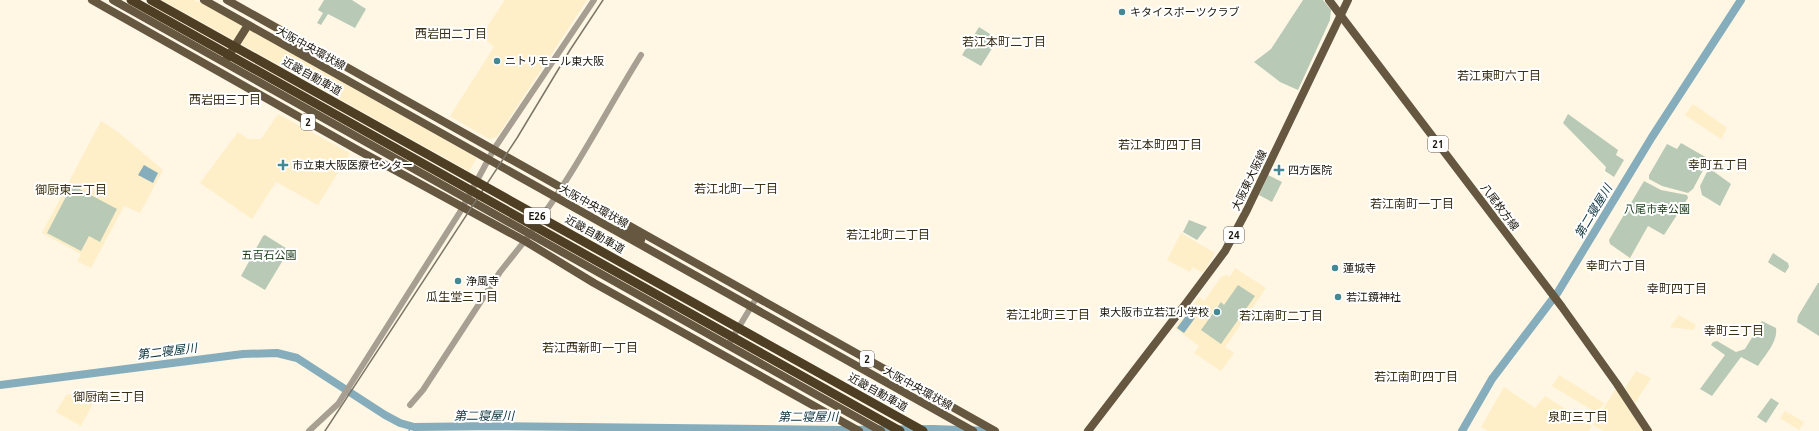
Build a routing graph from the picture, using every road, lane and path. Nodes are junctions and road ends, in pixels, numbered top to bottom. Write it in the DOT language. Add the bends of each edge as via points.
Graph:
graph roads {
  1 [pos="92,0"];
  2 [pos="114,0"];
  3 [pos="131,0"];
  4 [pos="151,0"];
  5 [pos="204,0"];
  6 [pos="218,0"];
  7 [pos="227,0"];
  8 [pos="594,0"];
  9 [pos="1329,0"];
  10 [pos="1348,0"];
  11 [pos="244,9"];
  12 [pos="1341,16"];
  13 [pos="268,23"];
  14 [pos="158,25"];
  15 [pos="248,25"];
  16 [pos="641,55"];
  17 [pos="224,63"];
  18 [pos="214,69"];
  19 [pos="329,71"];
  20 [pos="287,110"];
  21 [pos="356,136"];
  22 [pos="494,150"];
  23 [pos="489,160"];
  24 [pos="563,188"];
  25 [pos="467,198"];
  26 [pos="557,198"];
  27 [pos="593,205"];
  28 [pos="462,207"];
  29 [pos="530,233"];
  30 [pos="525,241"];
  31 [pos="679,266"];
  32 [pos="633,293"];
  33 [pos="757,297"];
  34 [pos="751,306"];
  35 [pos="795,331"];
  36 [pos="694,337"];
  37 [pos="728,345"];
  38 [pos="877,365"];
  39 [pos="410,405"];
  40 [pos="309,431"];
  41 [pos="859,431"];
  42 [pos="881,431"];
  43 [pos="900,431"];
  44 [pos="923,431"];
  45 [pos="973,431"];
  46 [pos="995,431"];
  47 [pos="1088,431"];
  48 [pos="1648,431"];
  1 -- 18 [label="main road, 2"];
  2 -- 14 [label="main road, 2"];
  3 -- 43 [label="highway, 近畿自動車道 / E26, bridge"];
  4 -- 44 [label="highway, 近畿自動車道 / E26, bridge"];
  5 -- 15 [label="main road, 大阪中央環状線 / 2"];
  6 -- 11 [label="main road"];
  7 -- 11 [label="main road, 2"];
  8 -- 22 [label="street"];
  9 -- 12 [label="main road, 八尾枚方線 / 21"];
  10 -- 12 [label="main road, 大阪東大阪線 / 24"];
  11 -- 13 [label="main road, 2"];
  12 -- 47 [label="main road, 大阪東大阪線 / 24" via="1225,251"];
  12 -- 48 [label="main road, 八尾枚方線 / 21" via="1548,288"];
  13 -- 19 [label="main road"];
  13 -- 22 [label="main road, 2"];
  14 -- 17 [label="main road, 2"];
  14 -- 18 [label="main road"];
  15 -- 17 [label="main road"];
  15 -- 19 [label="main road, 大阪中央環状線 / 2"];
  16 -- 24 [label="street"];
  17 -- 21 [label="main road, 2"];
  18 -- 20 [label="main road, 2"];
  19 -- 23 [label="main road, 大阪中央環状線 / 2"];
  20 -- 21 [label="main road"];
  20 -- 28 [label="main road, 2"];
  21 -- 25 [label="main road, 2"];
  22 -- 23 [label="street"];
  22 -- 24 [label="main road, 2"];
  23 -- 25 [label="street"];
  23 -- 26 [label="main road, 大阪中央環状線 / 2"];
  24 -- 26 [label="street"];
  24 -- 27 [label="main road, 2"];
  25 -- 28 [label="street"];
  25 -- 29 [label="main road, 2"];
  26 -- 29 [label="street"];
  26 -- 31 [label="main road, 大阪中央環状線 / 2"];
  27 -- 31 [label="main road"];
  27 -- 33 [label="main road, 2"];
  28 -- 30 [label="main road, 2"];
  28 -- 40 [label="street" via="338,404"];
  29 -- 30 [label="street"];
  29 -- 32 [label="main road, 2"];
  30 -- 36 [label="main road, 2"];
  30 -- 39 [label="street" via="500,272 423,390"];
  31 -- 34 [label="main road, 大阪中央環状線 / 2"];
  32 -- 36 [label="main road"];
  32 -- 37 [label="main road, 2"];
  33 -- 34 [label="street"];
  33 -- 38 [label="main road, 2"];
  34 -- 35 [label="main road, 大阪中央環状線 / 2"];
  34 -- 37 [label="street"];
  35 -- 38 [label="main road"];
  35 -- 45 [label="main road, 大阪中央環状線 / 2"];
  36 -- 41 [label="main road, 2"];
  37 -- 42 [label="main road, 2"];
  38 -- 46 [label="main road, 2"];
}
